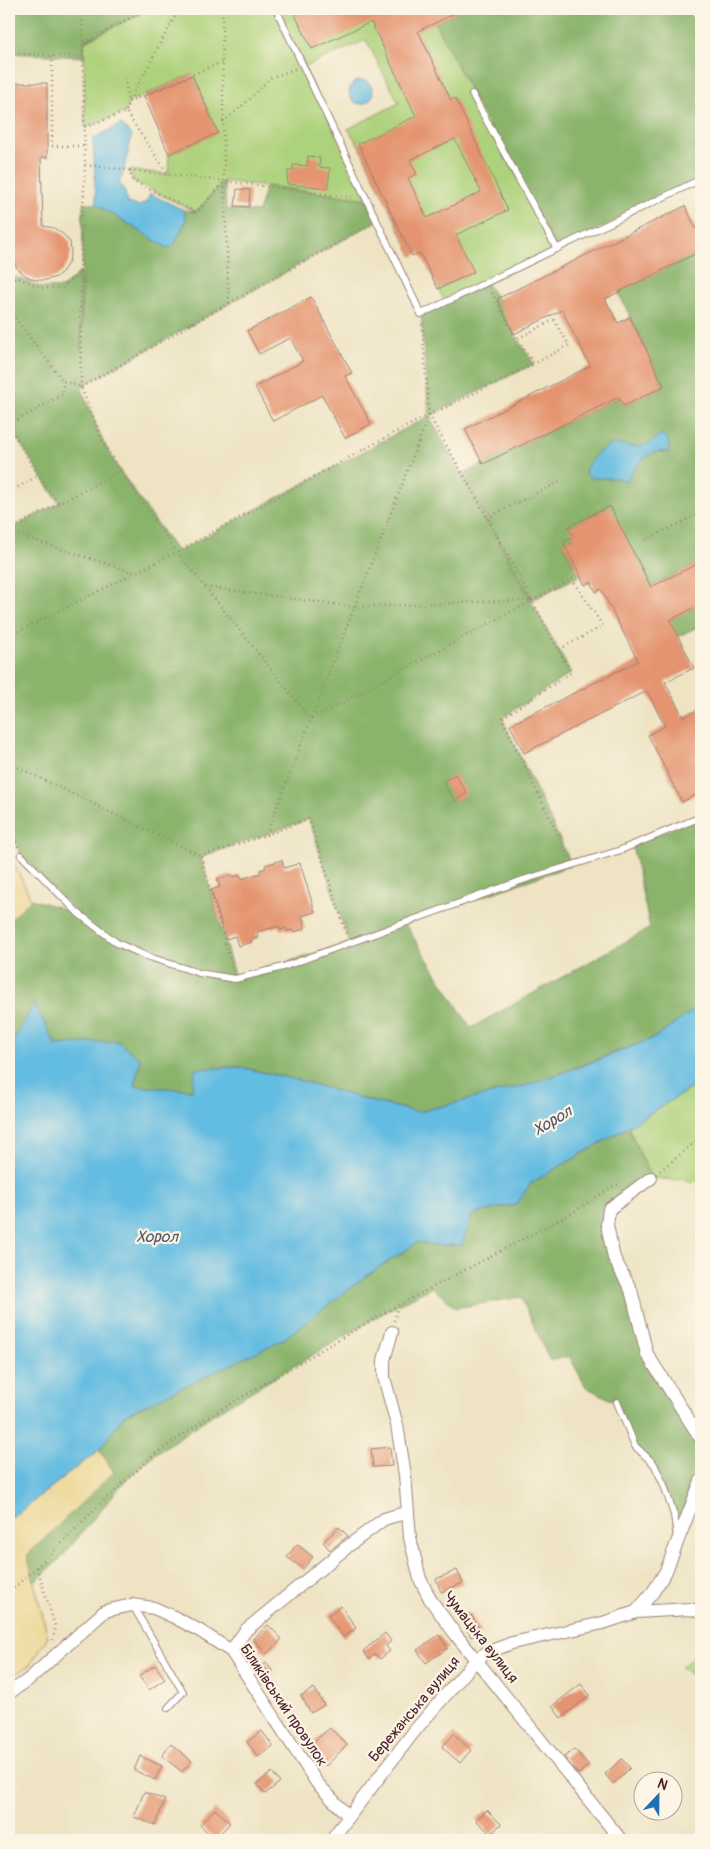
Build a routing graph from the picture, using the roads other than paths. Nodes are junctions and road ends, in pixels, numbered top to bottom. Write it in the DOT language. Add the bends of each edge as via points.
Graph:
graph roads {
  1 [pos="276,9"];
  2 [pos="695,9"];
  3 [pos="701,26"];
  4 [pos="472,94"];
  5 [pos="701,179"];
  6 [pos="557,249"];
  7 [pos="701,817"];
  8 [pos="22,855"];
  9 [pos="651,1178"];
  10 [pos="392,1332"];
  11 [pos="618,1402"];
  12 [pos="701,1439"];
  13 [pos="701,1481"];
  14 [pos="408,1512"];
  15 [pos="677,1540"];
  16 [pos="132,1605"];
  17 [pos="636,1612"];
  18 [pos="701,1612"];
  19 [pos="231,1651"];
  20 [pos="478,1659"];
  21 [pos="9,1693"];
  22 [pos="168,1708"];
  23 [pos="348,1816"];
  24 [pos="331,1840"];
  25 [pos="621,1840"];
  1 -- 6 [label="lane" via="422,314"];
  2 -- 3 [label="lane"];
  4 -- 6 [label="lane"];
  5 -- 6 [label="lane"];
  7 -- 8 [label="lane" via="618,851 523,880 283,967 235,978 199,973 117,943 78,913"];
  9 -- 12 [label="street" via="610,1209 607,1225 614,1258 631,1290 647,1354"];
  10 -- 14 [label="street, Чумацька вулиця" via="384,1360 384,1377 397,1424"];
  11 -- 15 [label="lane" via="635,1446 654,1464 664,1485 674,1515"];
  13 -- 15 [label="street, Бережанська вулиця"];
  14 -- 19 [label="street" via="384,1519 347,1547 246,1630"];
  14 -- 20 [label="street, Чумацька вулиця" via="410,1538 420,1578 430,1600"];
  15 -- 17 [label="street, Бережанська вулиця" via="666,1571"];
  16 -- 19 [label="street, Біликівський провулок" via="154,1608 174,1617"];
  16 -- 21 [label="street, Біликівський провулок" via="105,1612"];
  16 -- 22 [label="lane" via="183,1692"];
  17 -- 18 [label="street" via="690,1609"];
  17 -- 20 [label="street, Бережанська вулиця" via="603,1624 512,1643"];
  19 -- 23 [label="street, Біликівський провулок" via="317,1782"];
  20 -- 23 [label="street, Бережанська вулиця" via="416,1728"];
  20 -- 25 [label="street, Чумацька вулиця"];
  23 -- 24 [label="street, Бережанська вулиця"];
}
